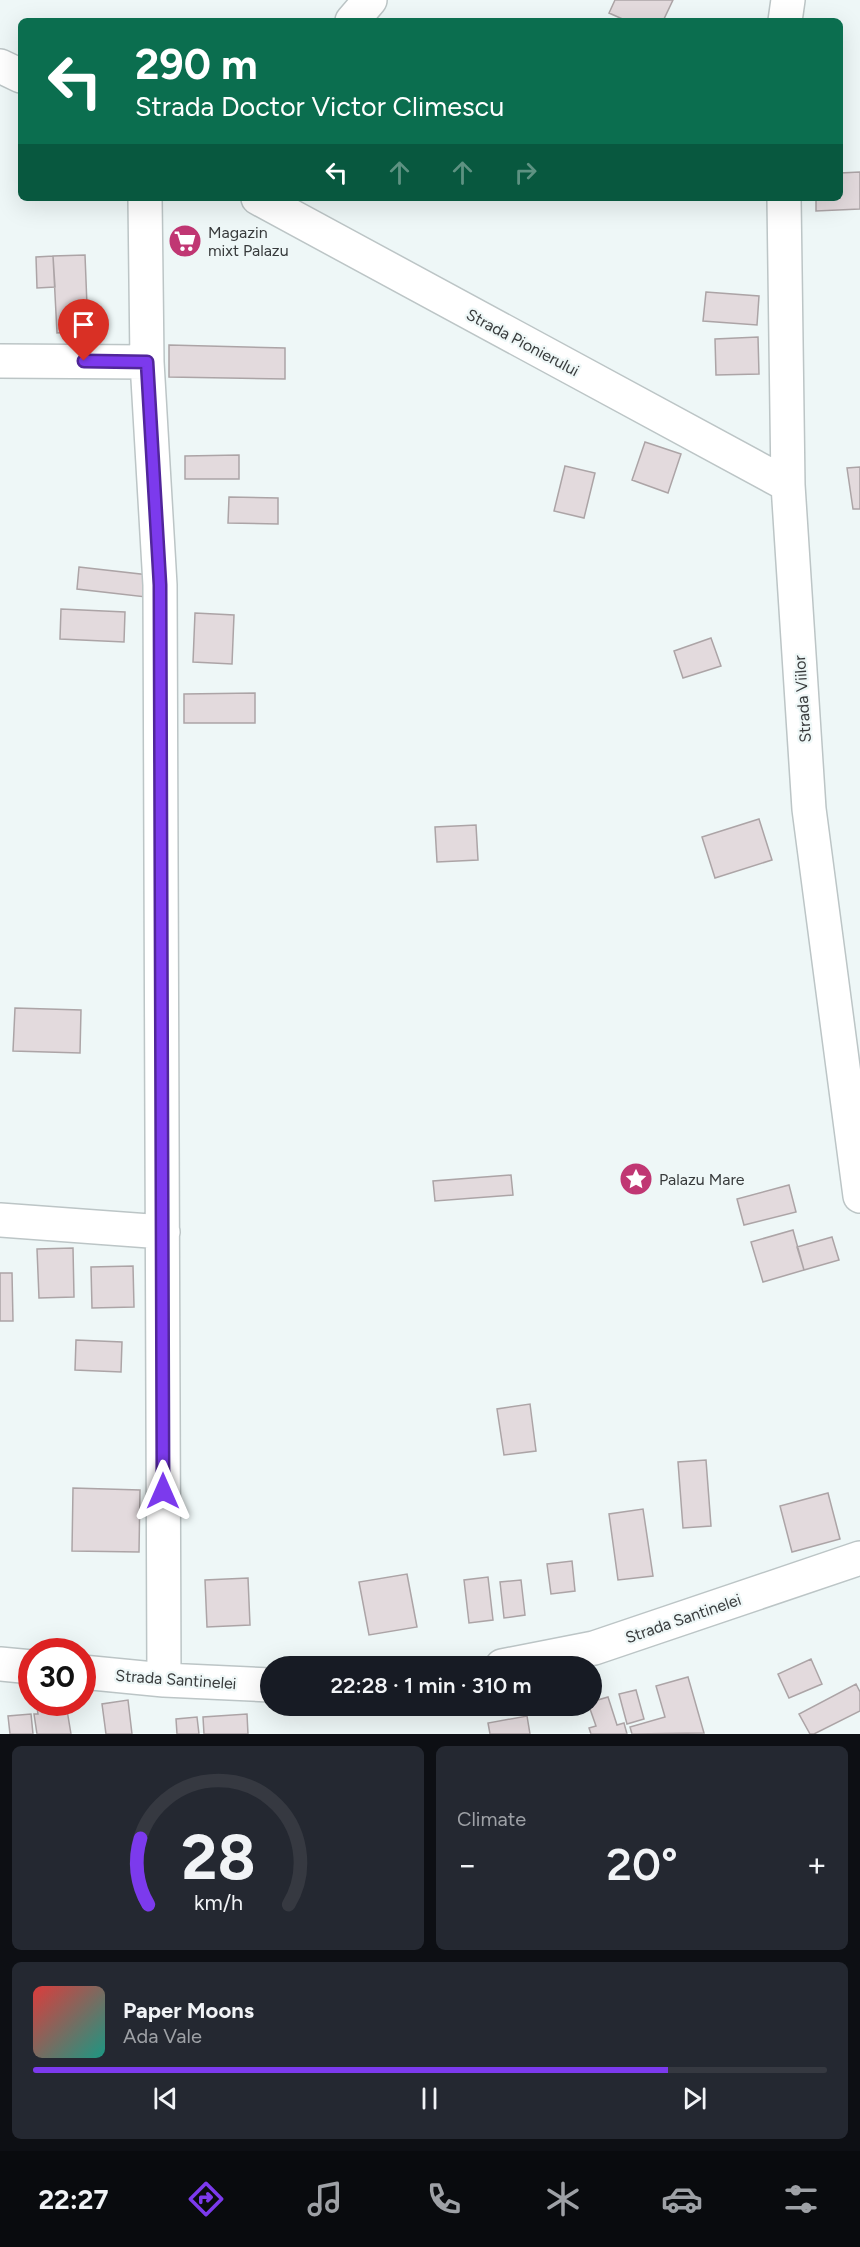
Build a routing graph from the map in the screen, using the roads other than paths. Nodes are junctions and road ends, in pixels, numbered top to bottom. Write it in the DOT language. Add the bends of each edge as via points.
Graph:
graph roads {
  1 [pos="370,0"];
  2 [pos="788,0"];
  3 [pos="355,18"];
  4 [pos="785,18"];
  5 [pos="0,66"];
  6 [pos="18,75"];
  7 [pos="145,201"];
  8 [pos="264,201"];
  9 [pos="784,201"];
  10 [pos="0,361"];
  11 [pos="147,362"];
  12 [pos="788,485"];
  13 [pos="860,1196"];
  14 [pos="0,1220"];
  15 [pos="163,1232"];
  16 [pos="860,1558"];
  17 [pos="553,1656"];
  18 [pos="0,1664"];
  19 [pos="18,1666"];
  20 [pos="96,1673"];
  21 [pos="164,1680"];
  22 [pos="260,1685"];
  1 -- 3 [label="street"];
  2 -- 4 [label="street"];
  5 -- 6 [label="street"];
  7 -- 11 [label="street"];
  8 -- 12 [label="street, Strada Pionierului"];
  9 -- 12 [label="street, Strada Viilor"];
  10 -- 11 [label="street"];
  11 -- 15 [label="street" via="160,585"];
  12 -- 13 [label="street, Strada Viilor" via="809,808"];
  14 -- 15 [label="street"];
  15 -- 21 [label="street"];
  16 -- 17 [label="street, Strada Santinelei" via="594,1648"];
  18 -- 19 [label="street"];
  20 -- 21 [label="street, Strada Santinelei"];
  21 -- 22 [label="street, Strada Santinelei"];
}
